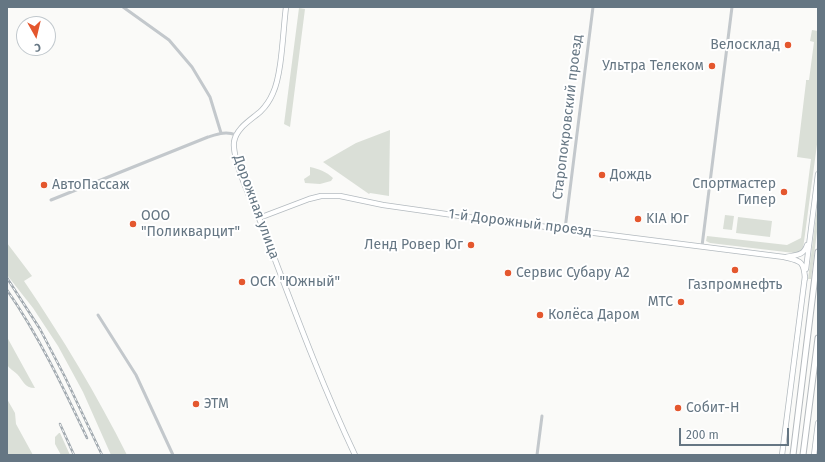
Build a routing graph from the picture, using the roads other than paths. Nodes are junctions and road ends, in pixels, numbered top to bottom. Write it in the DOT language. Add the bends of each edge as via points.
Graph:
graph roads {
  1 [pos="123,7"];
  2 [pos="286,7"];
  3 [pos="593,7"];
  4 [pos="732,7"];
  5 [pos="221,133"];
  6 [pos="236,135"];
  7 [pos="818,174"];
  8 [pos="50,200"];
  9 [pos="259,218"];
  10 [pos="565,229"];
  11 [pos="810,237"];
  12 [pos="702,246"];
  13 [pos="818,252"];
  14 [pos="784,257"];
  15 [pos="805,278"];
  16 [pos="98,315"];
  17 [pos="818,338"];
  18 [pos="542,416"];
  19 [pos="818,423"];
  20 [pos="174,455"];
  21 [pos="355,455"];
  22 [pos="538,455"];
  23 [pos="782,455"];
  24 [pos="792,455"];
  25 [pos="803,455"];
  26 [pos="814,455"];
  1 -- 5 [label="street" via="169,40 192,67 210,97"];
  2 -- 6 [label="main road, Дорожная улица" via="277,81 273,93 262,110"];
  3 -- 10 [label="street, Старопокровский проезд"];
  4 -- 12 [label="street"];
  5 -- 6 [label="street" via="229,132"];
  5 -- 8 [label="street"];
  6 -- 9 [label="main road, Дорожная улица" via="236,156"];
  7 -- 11 [label="main road"];
  9 -- 10 [label="main road, 1-й Дорожный проезд" via="309,199 332,196"];
  9 -- 21 [label="main road, Дорожная улица" via="286,290"];
  10 -- 12 [label="main road, 1-й Дорожный проезд"];
  11 -- 14 [label="main road" via="803,252"];
  11 -- 15 [label="main road"];
  12 -- 14 [label="main road, 1-й Дорожный проезд"];
  13 -- 24 [label="main road"];
  14 -- 15 [label="main road" via="803,264"];
  15 -- 23 [label="main road"];
  16 -- 20 [label="street" via="136,375"];
  17 -- 25 [label="main road"];
  18 -- 22 [label="street"];
  19 -- 26 [label="main road"];
}
